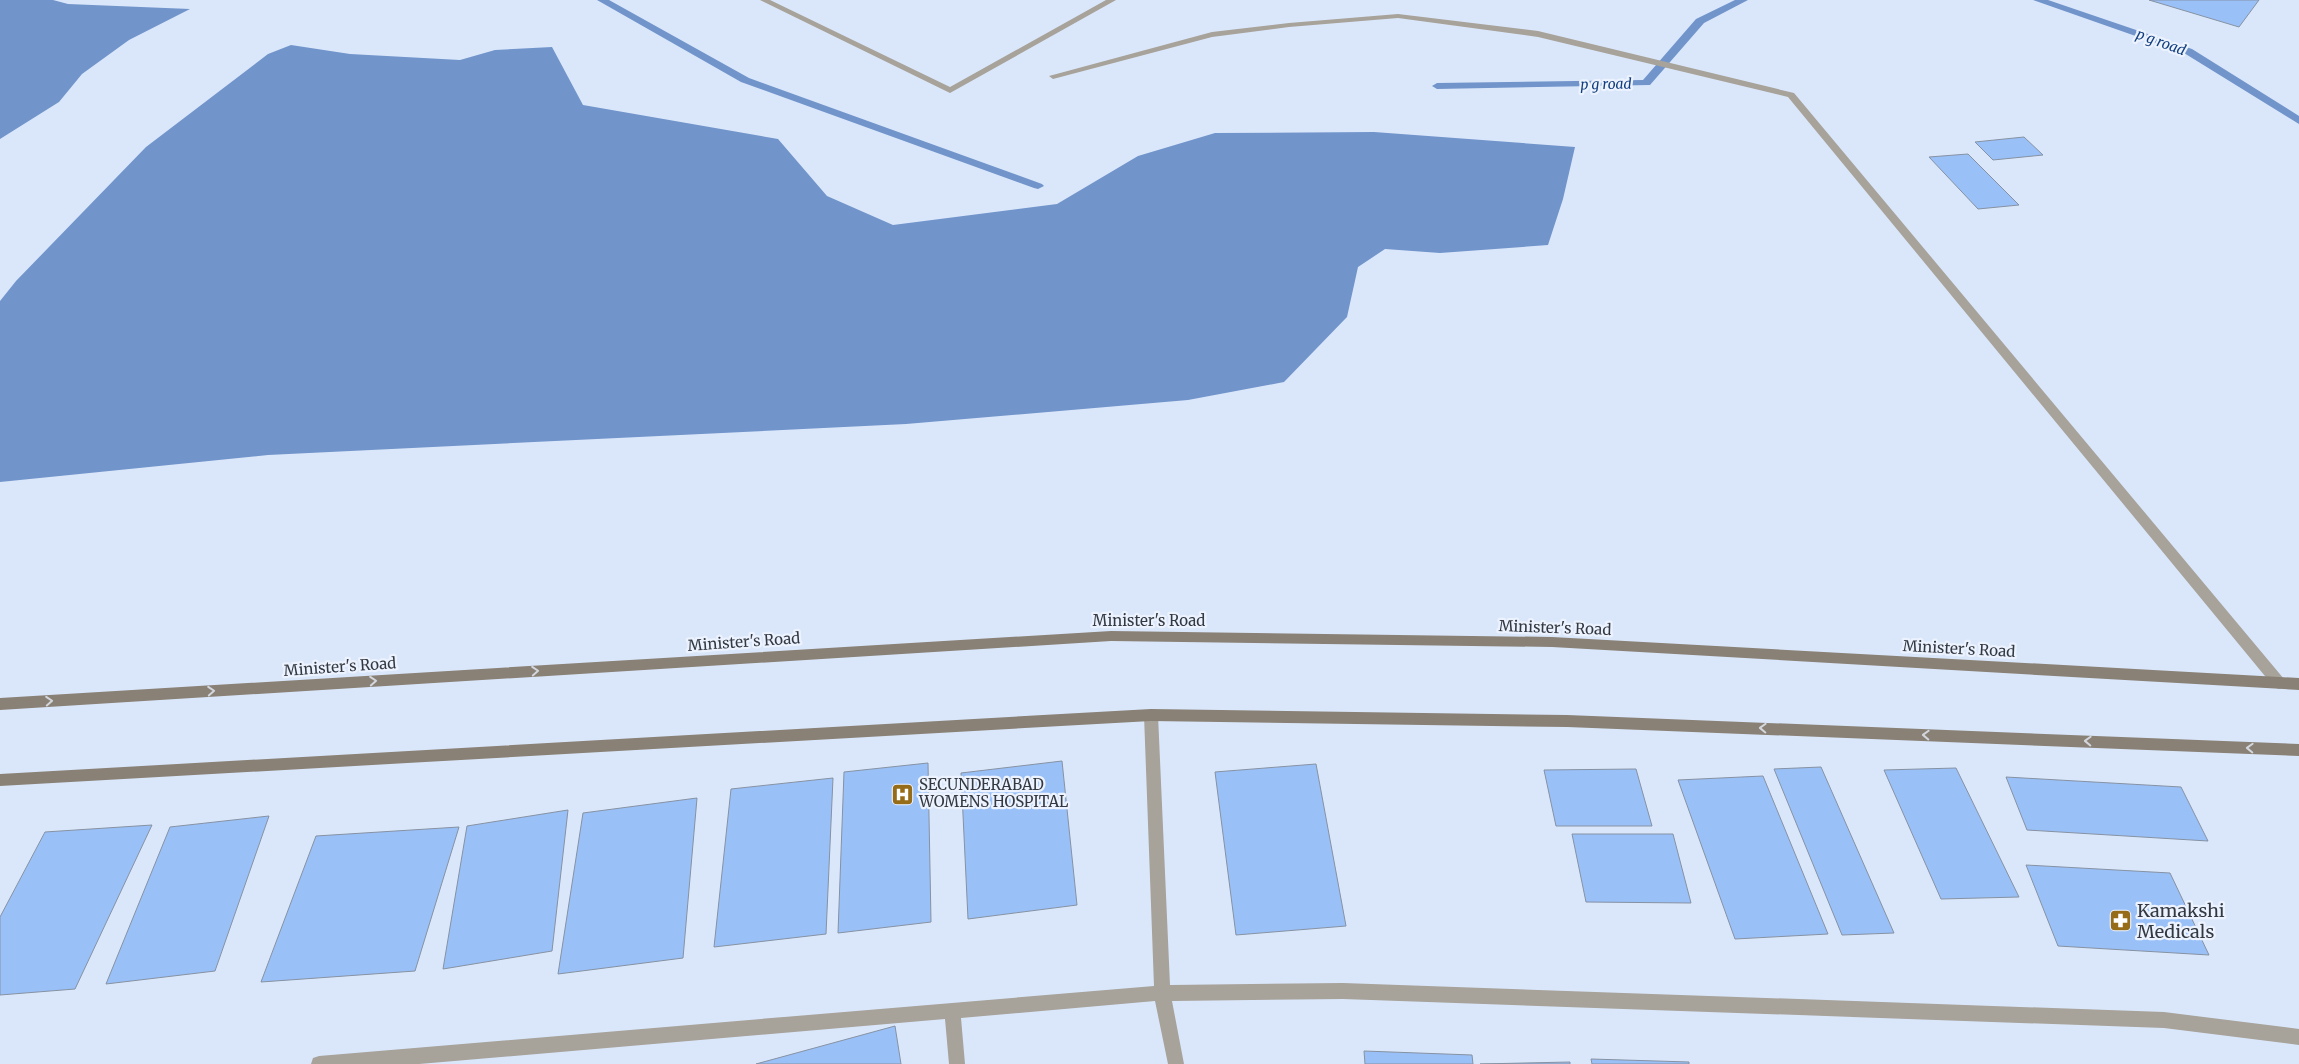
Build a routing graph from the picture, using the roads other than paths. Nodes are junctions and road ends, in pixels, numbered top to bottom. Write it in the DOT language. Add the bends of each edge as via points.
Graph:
graph roads {
  1 [pos="764,0"];
  2 [pos="1112,0"];
  3 [pos="1053,76"];
  4 [pos="2279,683"];
  5 [pos="2299,684"];
  6 [pos="0,704"];
  7 [pos="1151,715"];
  8 [pos="2299,750"];
  9 [pos="0,780"];
  10 [pos="1162,993"];
  11 [pos="952,1010"];
  12 [pos="2299,1037"];
  13 [pos="319,1064"];
  14 [pos="957,1064"];
  15 [pos="1176,1064"];
  1 -- 2 [label="street" via="950,90"];
  3 -- 4 [label="street" via="1212,35 1398,16 1538,34 1791,94"];
  4 -- 5 [label="main road, Minister's Road"];
  6 -- 4 [label="main road, Minister's Road, one-way" via="1111,636 1552,642"];
  8 -- 7 [label="main road, one-way" via="1567,720"];
  7 -- 9 [label="main road"];
  7 -- 10 [label="street"];
  10 -- 11 [label="street"];
  10 -- 12 [label="street" via="1343,992 2164,1020"];
  10 -- 15 [label="street"];
  11 -- 13 [label="street"];
  11 -- 14 [label="street"];
}
